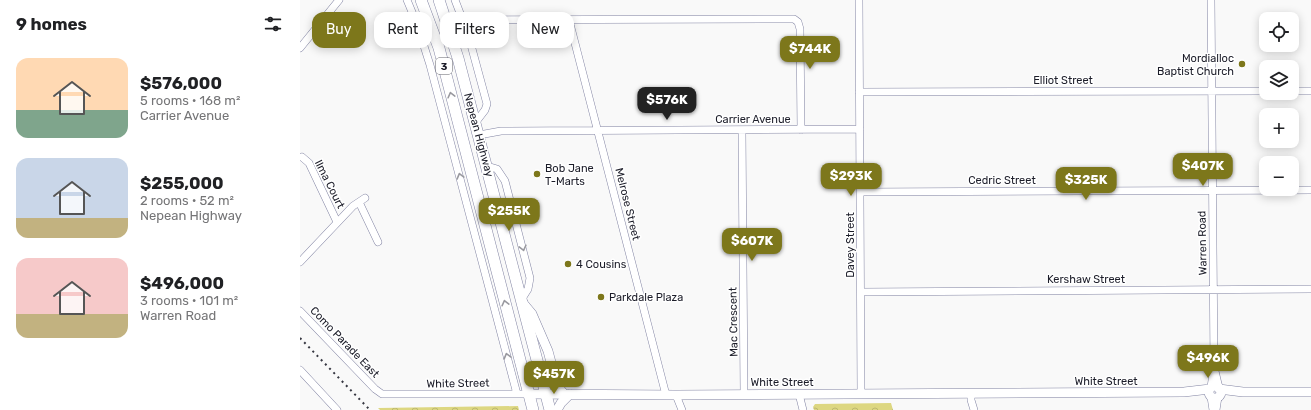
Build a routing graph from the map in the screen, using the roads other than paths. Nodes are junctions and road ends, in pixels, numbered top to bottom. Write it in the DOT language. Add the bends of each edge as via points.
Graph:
graph roads {
  1 [pos="339,0"];
  2 [pos="408,0"];
  3 [pos="421,0"];
  4 [pos="439,0"];
  5 [pos="455,0"];
  6 [pos="859,0"];
  7 [pos="1211,0"];
  8 [pos="444,12"];
  9 [pos="459,12"];
  10 [pos="574,20"];
  11 [pos="574,39"];
  12 [pos="300,48"];
  13 [pos="455,48"];
  14 [pos="472,48"];
  15 [pos="1311,90"];
  16 [pos="1212,91"];
  17 [pos="1259,91"];
  18 [pos="1299,91"];
  19 [pos="859,92"];
  20 [pos="471,104"];
  21 [pos="475,123"];
  22 [pos="860,129"];
  23 [pos="598,130"];
  24 [pos="742,130"];
  25 [pos="801,130"];
  26 [pos="460,133"];
  27 [pos="479,135"];
  28 [pos="449,136"];
  29 [pos="302,157"];
  30 [pos="468,158"];
  31 [pos="1213,190"];
  32 [pos="1311,190"];
  33 [pos="860,192"];
  34 [pos="337,222"];
  35 [pos="378,242"];
  36 [pos="300,262"];
  37 [pos="1311,289"];
  38 [pos="1214,290"];
  39 [pos="861,292"];
  40 [pos="521,300"];
  41 [pos="300,311"];
  42 [pos="531,339"];
  43 [pos="515,343"];
  44 [pos="300,370"];
  45 [pos="375,389"];
  46 [pos="1215,392"];
  47 [pos="1311,392"];
  48 [pos="970,393"];
  49 [pos="522,394"];
  50 [pos="546,394"];
  51 [pos="567,394"];
  52 [pos="744,394"];
  53 [pos="799,394"];
  54 [pos="862,394"];
  55 [pos="666,395"];
  56 [pos="676,395"];
  57 [pos="337,410"];
  58 [pos="532,410"];
  59 [pos="550,410"];
  60 [pos="557,410"];
  61 [pos="682,410"];
  62 [pos="803,410"];
  63 [pos="974,410"];
  64 [pos="1215,410"];
  1 -- 12 [label="street"];
  2 -- 28 [label="street"];
  26 -- 3 [label="highway, Nepean Highway / 3, one-way" via="439,48"];
  4 -- 8 [label="highway, Nepean Highway / 3"];
  5 -- 9 [label="street"];
  6 -- 19 [label="street, Davey Street"];
  7 -- 16 [label="street, Warren Road"];
  10 -- 25 [label="street" via="796,20 800,29"];
  11 -- 23 [label="street, Melrose Street"];
  13 -- 20 [label="highway, Nepean Highway / 3"];
  14 -- 21 [label="street" via="487,104"];
  15 -- 18 [label="street"];
  16 -- 17 [label="street, Elliot Street"];
  16 -- 19 [label="street, Elliot Street"];
  16 -- 31 [label="street, Warren Road"];
  19 -- 22 [label="street, Davey Street"];
  20 -- 21 [label="highway, Nepean Highway / 3"];
  20 -- 26 [label="highway" via="467,125"];
  21 -- 27 [label="highway, Nepean Highway / 3"];
  22 -- 25 [label="street, Carrier Avenue"];
  22 -- 33 [label="street, Davey Street"];
  23 -- 24 [label="street, Carrier Avenue"];
  23 -- 27 [label="street, Carrier Avenue" via="501,131"];
  23 -- 55 [label="street, Melrose Street"];
  24 -- 25 [label="street, Carrier Avenue"];
  24 -- 52 [label="street, Mac Crescent"];
  26 -- 28 [label="street, Nepean Highway"];
  26 -- 30 [label="highway, Nepean Highway / 3"];
  27 -- 30 [label="highway"];
  27 -- 40 [label="highway, Nepean Highway / 3, one-way"];
  49 -- 28 [label="street, one-way"];
  29 -- 34 [label="street, Ilma Court" via="309,163"];
  43 -- 30 [label="highway, Nepean Highway / 3, one-way"];
  31 -- 32 [label="street, Cedric Street"];
  31 -- 33 [label="street, Cedric Street"];
  31 -- 38 [label="street, Warren Road"];
  33 -- 39 [label="street, Davey Street"];
  34 -- 35 [label="street" via="362,200"];
  34 -- 36 [label="street"];
  37 -- 38 [label="street, Kershaw Street"];
  38 -- 39 [label="street, Kershaw Street"];
  38 -- 46 [label="street, Warren Road"];
  39 -- 54 [label="street, Davey Street"];
  40 -- 42 [label="highway, Nepean Highway / 3"];
  40 -- 51 [label="main road" via="532,314 548,349 560,390"];
  41 -- 45 [label="street, Como Parade East"];
  42 -- 43 [label="highway"];
  42 -- 50 [label="highway, Nepean Highway / 3"];
  43 -- 49 [label="highway, Nepean Highway / 3"];
  44 -- 57 [label="street"];
  45 -- 49 [label="street, White Street" via="385,395"];
  46 -- 47 [label="main road, White Street"];
  46 -- 48 [label="main road, White Street"];
  46 -- 64 [label="street, Warren Road"];
  48 -- 54 [label="main road, White Street"];
  48 -- 63 [label="street"];
  49 -- 50 [label="main road, White Street"];
  49 -- 58 [label="highway, Nepean Highway / 3"];
  50 -- 51 [label="main road, White Street"];
  50 -- 59 [label="highway, Nepean Highway / 3"];
  51 -- 55 [label="main road, White Street"];
  51 -- 60 [label="main road"];
  52 -- 53 [label="main road, White Street"];
  52 -- 56 [label="main road, White Street"];
  53 -- 54 [label="main road, White Street"];
  53 -- 62 [label="street"];
  55 -- 56 [label="main road, White Street"];
  56 -- 61 [label="street"];
}
